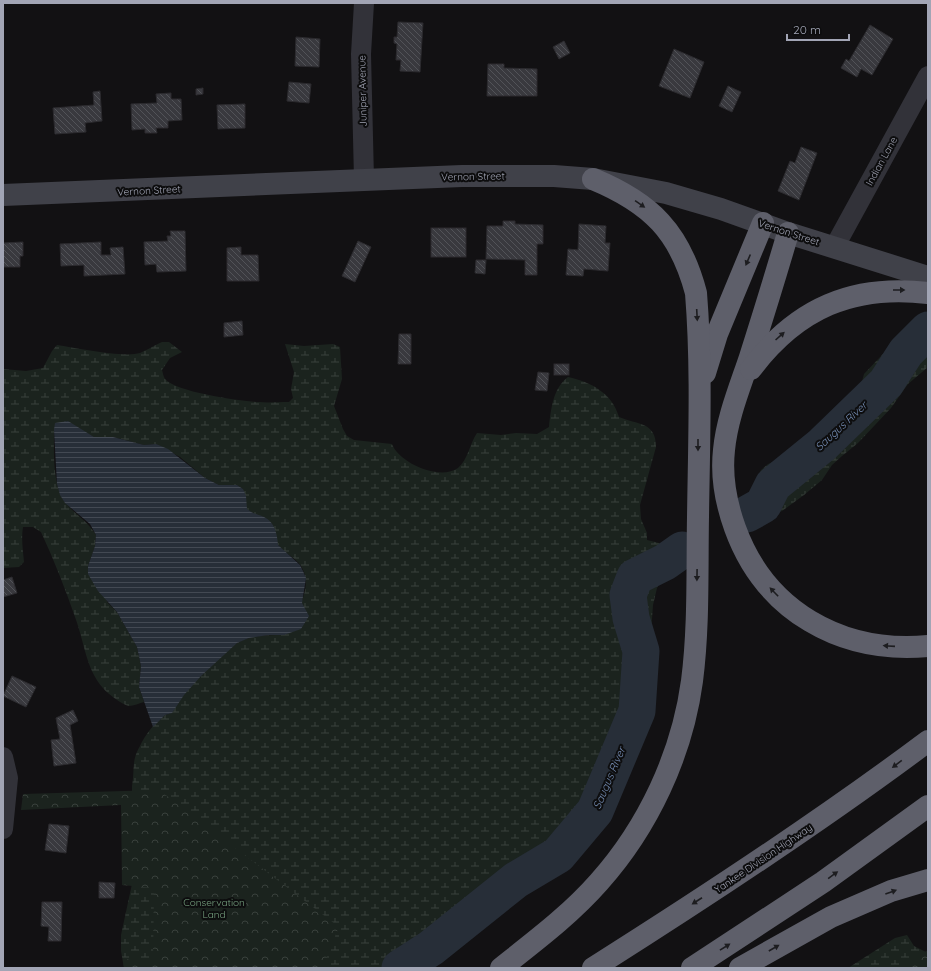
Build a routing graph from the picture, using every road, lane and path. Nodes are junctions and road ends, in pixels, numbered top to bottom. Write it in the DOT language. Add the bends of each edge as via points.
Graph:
graph roads {
  1 [pos="364,3"];
  2 [pos="928,76"];
  3 [pos="364,179"];
  4 [pos="593,179"];
  5 [pos="3,195"];
  6 [pos="763,224"];
  7 [pos="788,232"];
  8 [pos="835,246"];
  9 [pos="928,277"];
  10 [pos="928,293"];
  11 [pos="739,388"];
  12 [pos="700,403"];
  13 [pos="928,646"];
  14 [pos="928,741"];
  15 [pos="3,757"];
  16 [pos="928,806"];
  17 [pos="3,829"];
  18 [pos="928,880"];
  19 [pos="501,968"];
  20 [pos="593,968"];
  21 [pos="692,968"];
  22 [pos="740,968"];
  1 -- 3 [label="street, Juniper Avenue" via="361,54"];
  2 -- 8 [label="street, Indian Lane"];
  3 -- 4 [label="main road, Vernon Street" via="477,176"];
  3 -- 5 [label="main road, Vernon Street"];
  4 -- 6 [label="main road, Vernon Street" via="666,193"];
  4 -- 12 [label="highway, one-way" via="622,193 648,210 679,246 696,293"];
  6 -- 7 [label="main road, Vernon Street"];
  6 -- 12 [label="highway, one-way" via="717,334 705,373"];
  7 -- 8 [label="main road, Vernon Street"];
  7 -- 11 [label="highway"];
  8 -- 9 [label="main road, Vernon Street"];
  11 -- 10 [label="highway, one-way" via="771,344 818,309 866,293 906,290"];
  13 -- 11 [label="highway, one-way" via="877,645 847,639 798,614 767,585 746,555 725,494 724,450"];
  12 -- 19 [label="highway, one-way" via="694,656 687,709 672,759 650,809 633,838 599,883 566,915"];
  14 -- 20 [label="highway, Yankee Division Highway, one-way" via="764,858"];
  15 -- 17 [label="street" via="8,778"];
  21 -- 16 [label="highway, one-way" via="824,882"];
  22 -- 18 [label="highway, one-way" via="837,914 891,891"];
}
